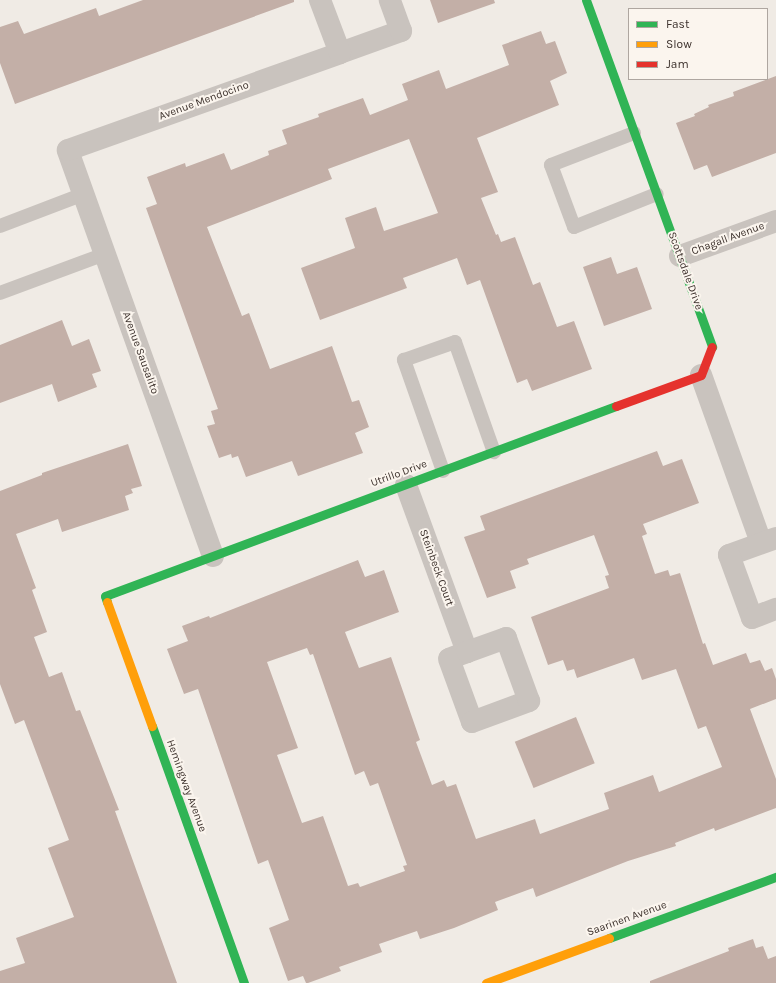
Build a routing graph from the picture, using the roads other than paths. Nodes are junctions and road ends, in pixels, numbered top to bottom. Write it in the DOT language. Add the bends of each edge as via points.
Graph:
graph roads {
  1 [pos="320,0"];
  2 [pos="390,0"];
  3 [pos="586,0"];
  4 [pos="340,53"];
  5 [pos="634,133"];
  6 [pos="68,150"];
  7 [pos="84,194"];
  8 [pos="656,194"];
  9 [pos="776,221"];
  10 [pos="0,226"];
  11 [pos="105,254"];
  12 [pos="680,256"];
  13 [pos="0,293"];
  14 [pos="702,375"];
  15 [pos="494,452"];
  16 [pos="443,471"];
  17 [pos="406,485"];
  18 [pos="769,540"];
  19 [pos="213,556"];
  20 [pos="105,596"];
  21 [pos="776,609"];
  22 [pos="467,652"];
  23 [pos="776,877"];
  24 [pos="244,983"];
  25 [pos="486,983"];
  1 -- 4 [label="street"];
  2 -- 4 [label="street, Avenue Mendocino" via="401,31"];
  3 -- 5 [label="street, Scottsdale Drive"];
  4 -- 6 [label="street, Avenue Mendocino"];
  5 -- 8 [label="street, Scottsdale Drive"];
  5 -- 8 [label="lane" via="551,166 574,227"];
  6 -- 7 [label="street, Avenue Sausalito"];
  7 -- 10 [label="lane"];
  7 -- 11 [label="street, Avenue Sausalito"];
  8 -- 12 [label="street, Scottsdale Drive"];
  9 -- 12 [label="street, Chagall Avenue"];
  11 -- 13 [label="lane"];
  11 -- 19 [label="street, Avenue Sausalito"];
  12 -- 14 [label="street, Scottsdale Drive" via="712,347"];
  14 -- 15 [label="street, Utrillo Drive"];
  14 -- 18 [label="street"];
  15 -- 16 [label="street, Utrillo Drive"];
  15 -- 16 [label="lane" via="455,342 404,360"];
  16 -- 17 [label="street, Utrillo Drive"];
  17 -- 19 [label="street, Utrillo Drive"];
  17 -- 22 [label="street, Steinbeck Court"];
  18 -- 21 [label="street" via="729,555 752,618"];
  19 -- 20 [label="street, Utrillo Drive"];
  20 -- 24 [label="street, Hemingway Avenue"];
  23 -- 25 [label="street, Saarinen Avenue"];
}
